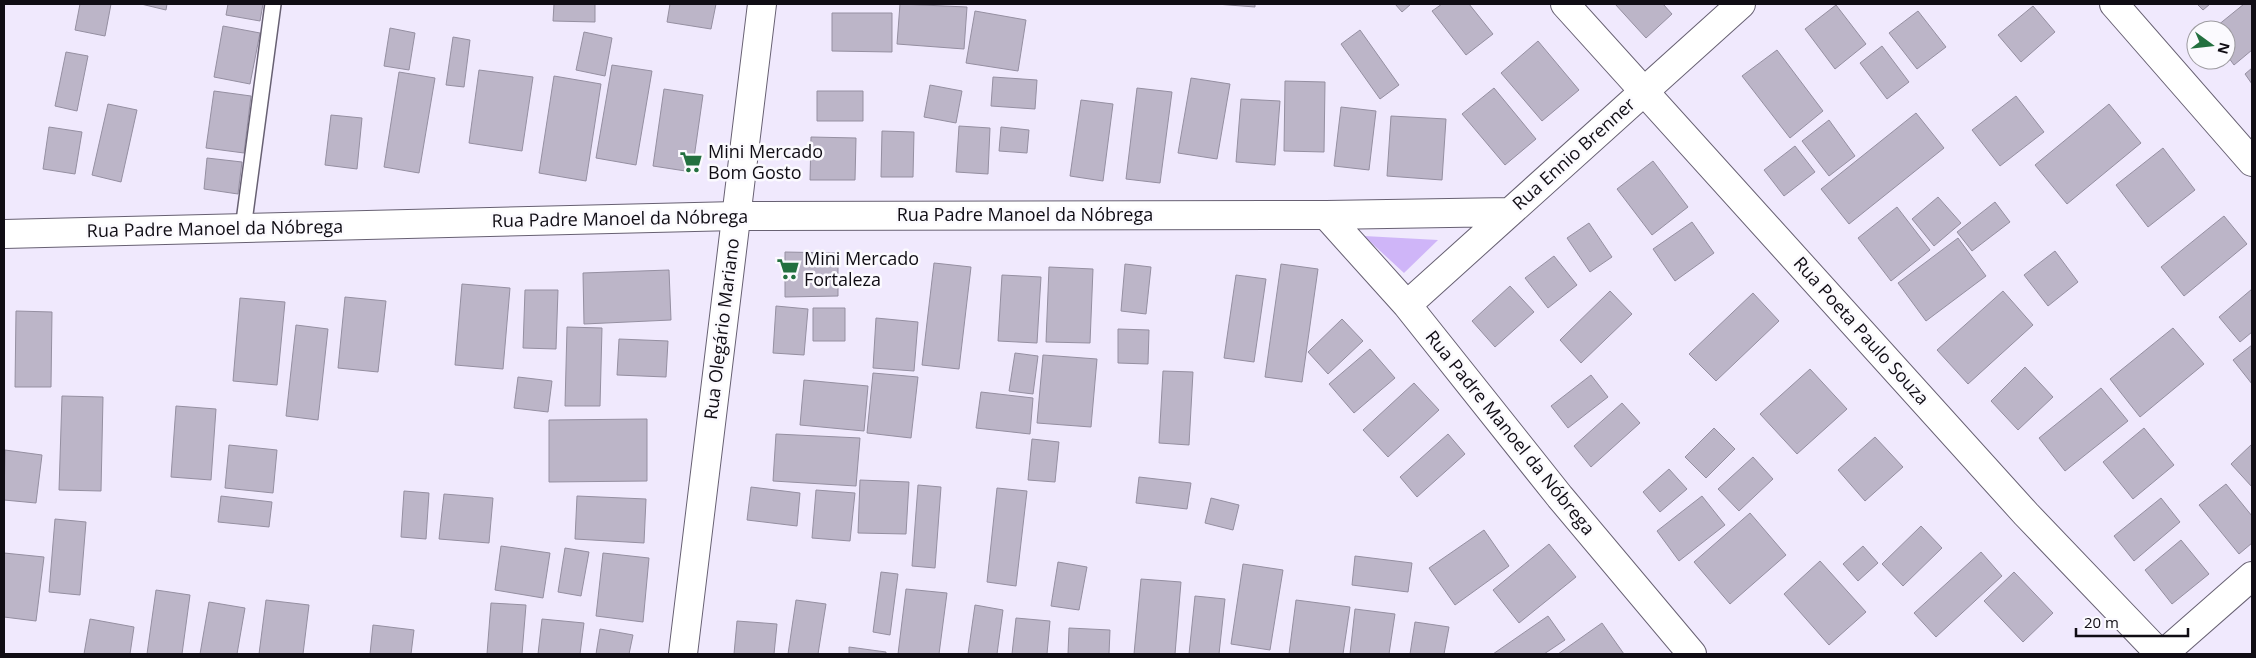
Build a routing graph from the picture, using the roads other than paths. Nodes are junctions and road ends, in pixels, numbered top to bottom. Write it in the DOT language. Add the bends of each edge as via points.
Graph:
graph roads {
  1 [pos="273,4"];
  2 [pos="762,4"];
  3 [pos="1566,4"];
  4 [pos="1741,4"];
  5 [pos="2114,4"];
  6 [pos="1644,91"];
  7 [pos="2252,162"];
  8 [pos="1510,212"];
  9 [pos="1326,215"];
  10 [pos="736,216"];
  11 [pos="243,229"];
  12 [pos="4,234"];
  13 [pos="1407,304"];
  14 [pos="2252,576"];
  15 [pos="683,654"];
  16 [pos="1692,654"];
  17 [pos="2162,654"];
  1 -- 11 [label="lane"];
  2 -- 10 [label="street, Rua Olegário Mariano"];
  3 -- 6 [label="street, Rua Poeta Paulo Souza"];
  4 -- 6 [label="street, Rua Ennio Brenner"];
  5 -- 7 [label="street"];
  6 -- 8 [label="street, Rua Ennio Brenner"];
  6 -- 17 [label="street, Rua Poeta Paulo Souza" via="2026,514"];
  8 -- 9 [label="street, Rua Padre Manoel da Nóbrega"];
  8 -- 13 [label="street, Rua Ennio Brenner"];
  9 -- 10 [label="street, Rua Padre Manoel da Nóbrega"];
  9 -- 13 [label="street, Rua Padre Manoel da Nóbrega"];
  10 -- 11 [label="street, Rua Padre Manoel da Nóbrega"];
  10 -- 15 [label="street, Rua Olegário Mariano"];
  11 -- 12 [label="street, Rua Padre Manoel da Nóbrega"];
  13 -- 16 [label="street, Rua Padre Manoel da Nóbrega" via="1560,497"];
  14 -- 17 [label="street"];
}
